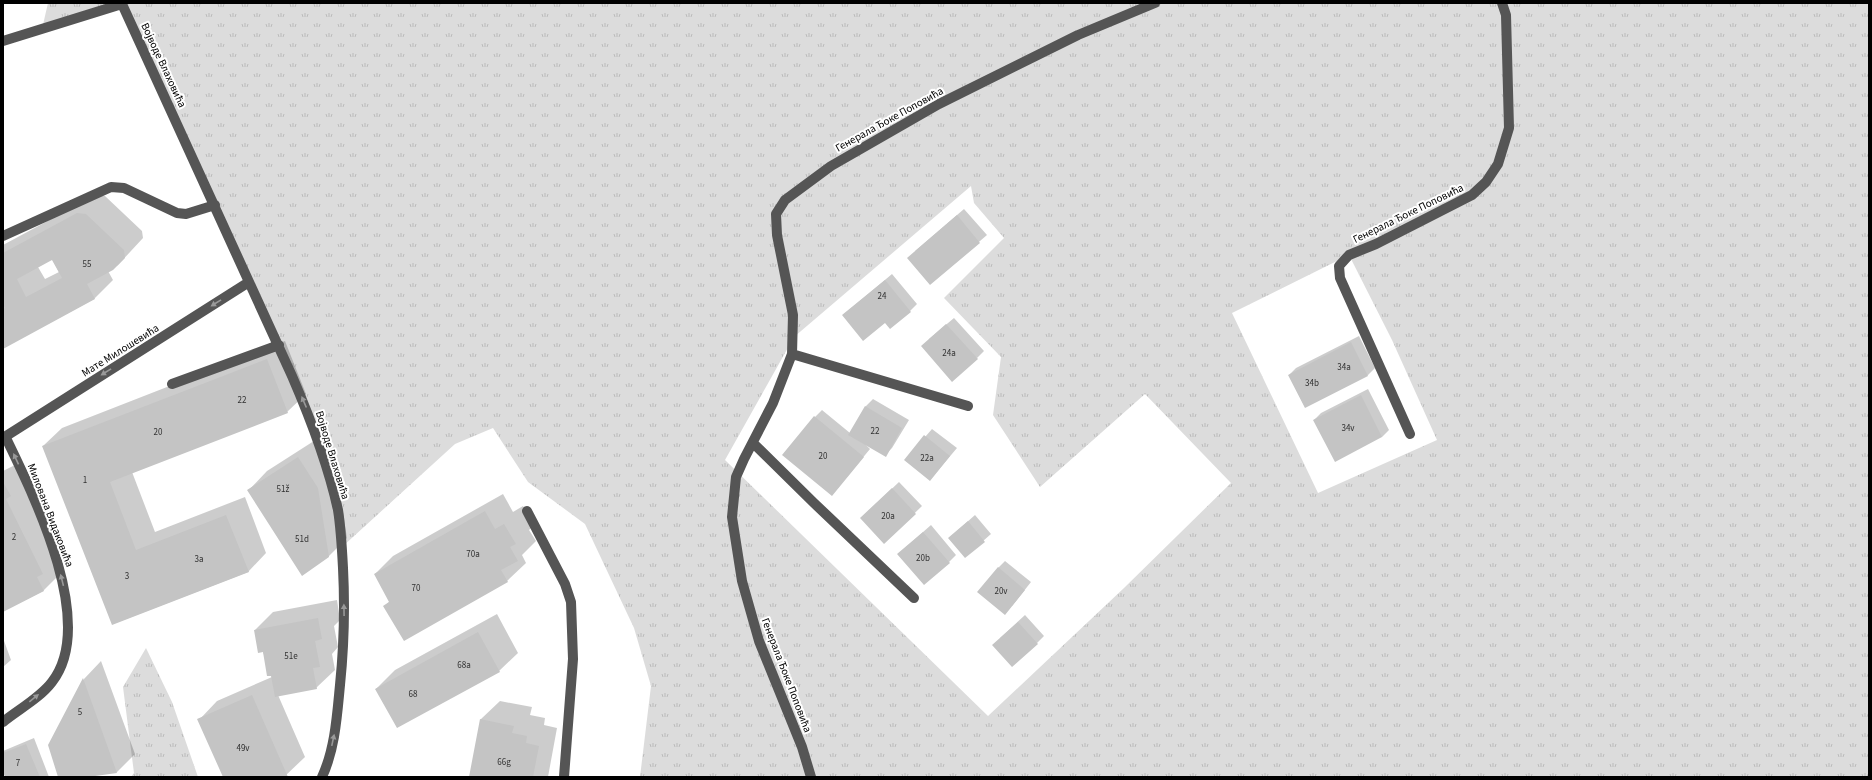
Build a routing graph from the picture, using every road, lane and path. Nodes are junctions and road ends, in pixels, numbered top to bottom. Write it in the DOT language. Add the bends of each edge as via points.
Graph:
graph roads {
  1 [pos="1154,3"];
  2 [pos="1502,3"];
  3 [pos="3,41"];
  4 [pos="215,205"];
  5 [pos="3,236"];
  6 [pos="249,282"];
  7 [pos="279,345"];
  8 [pos="792,354"];
  9 [pos="172,384"];
  10 [pos="968,406"];
  11 [pos="1410,434"];
  12 [pos="4,437"];
  13 [pos="753,443"];
  14 [pos="527,511"];
  15 [pos="914,598"];
  16 [pos="3,722"];
  17 [pos="322,777"];
  18 [pos="564,777"];
  19 [pos="812,777"];
  1 -- 8 [label="street, Генерала Ђоке Поповића" via="1078,35 940,104 830,166 785,200 776,214 776,223 793,315"];
  2 -- 11 [label="street, Генерала Ђоке Поповића" via="1506,15 1509,128 1498,164 1486,182 1472,195 1349,255 1339,266 1340,278"];
  3 -- 4 [label="street, Војводе Влаховића" via="122,4"];
  4 -- 5 [label="street" via="186,214 177,213 124,188 111,187"];
  4 -- 6 [label="street, Војводе Влаховића"];
  6 -- 7 [label="street, Војводе Влаховића"];
  6 -- 12 [label="street, Мате Милошевића, one-way"];
  7 -- 9 [label="street"];
  17 -- 7 [label="street, Војводе Влаховића, one-way" via="333,738 342,669 342,547 338,512 314,427"];
  8 -- 10 [label="street"];
  8 -- 13 [label="street, Генерала Ђоке Поповића" via="778,394"];
  16 -- 12 [label="street, Милована Видаковића, one-way" via="52,683 65,654 68,625 65,589 58,562 25,478"];
  13 -- 15 [label="street"];
  13 -- 19 [label="street, Генерала Ђоке Поповића" via="736,477 732,512 734,537 742,581 759,641"];
  14 -- 18 [label="street" via="565,584 571,602 573,659"];
}
